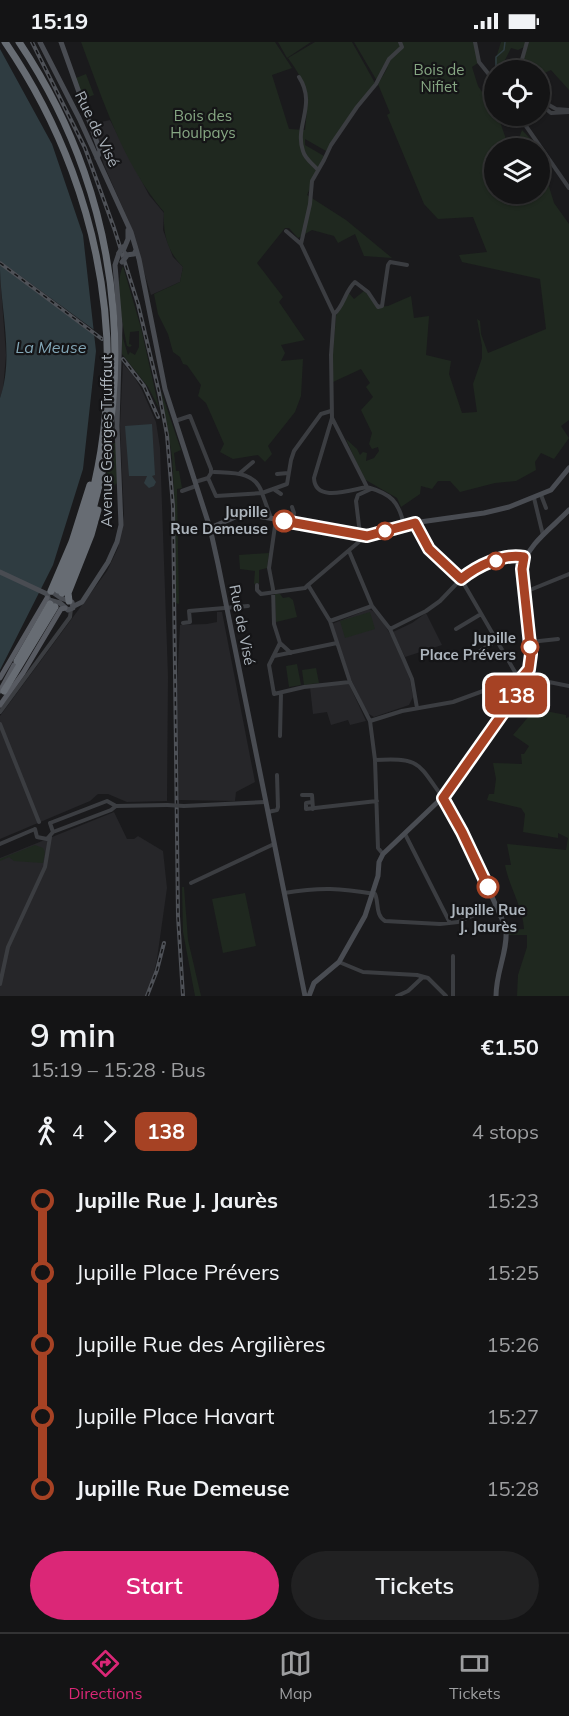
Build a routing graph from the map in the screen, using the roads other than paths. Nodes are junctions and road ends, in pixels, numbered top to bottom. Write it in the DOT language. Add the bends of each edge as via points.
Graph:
graph roads {
  1 [pos="5,42"];
  2 [pos="19,42"];
  3 [pos="40,42"];
  4 [pos="61,42"];
  5 [pos="400,42"];
  6 [pos="527,42"];
  7 [pos="475,43"];
  8 [pos="522,60"];
  9 [pos="484,67"];
  10 [pos="299,77"];
  11 [pos="550,106"];
  12 [pos="569,111"];
  13 [pos="550,112"];
  14 [pos="526,126"];
  15 [pos="97,158"];
  16 [pos="318,170"];
  17 [pos="569,188"];
  18 [pos="128,228"];
  19 [pos="286,231"];
  20 [pos="301,244"];
  21 [pos="124,245"];
  22 [pos="135,247"];
  23 [pos="127,257"];
  24 [pos="139,264"];
  25 [pos="407,265"];
  26 [pos="116,274"];
  27 [pos="334,314"];
  28 [pos="331,411"];
  29 [pos="332,418"];
  30 [pos="175,421"];
  31 [pos="253,462"];
  32 [pos="569,468"];
  33 [pos="100,470"];
  34 [pos="214,472"];
  35 [pos="240,473"];
  36 [pos="288,473"];
  37 [pos="277,474"];
  38 [pos="208,478"];
  39 [pos="195,484"];
  40 [pos="369,488"];
  41 [pos="275,490"];
  42 [pos="182,491"];
  43 [pos="262,493"];
  44 [pos="281,494"];
  45 [pos="541,495"];
  46 [pos="534,498"];
  47 [pos="292,507"];
  48 [pos="546,508"];
  49 [pos="569,510"];
  50 [pos="274,519"];
  51 [pos="292,522"];
  52 [pos="415,523"];
  53 [pos="404,527"];
  54 [pos="210,528"];
  55 [pos="360,534"];
  56 [pos="367,536"];
  57 [pos="543,536"];
  58 [pos="350,549"];
  59 [pos="524,557"];
  60 [pos="0,572"];
  61 [pos="569,574"];
  62 [pos="461,579"];
  63 [pos="257,585"];
  64 [pos="308,585"];
  65 [pos="273,592"];
  66 [pos="525,592"];
  67 [pos="52,597"];
  68 [pos="69,605"];
  69 [pos="248,606"];
  70 [pos="372,606"];
  71 [pos="226,608"];
  72 [pos="481,614"];
  73 [pos="330,621"];
  74 [pos="183,623"];
  75 [pos="390,629"];
  76 [pos="456,629"];
  77 [pos="558,639"];
  78 [pos="497,640"];
  79 [pos="530,642"];
  80 [pos="280,643"];
  81 [pos="337,643"];
  82 [pos="291,653"];
  83 [pos="531,654"];
  84 [pos="274,656"];
  85 [pos="471,657"];
  86 [pos="14,665"];
  87 [pos="0,678"];
  88 [pos="535,679"];
  89 [pos="522,680"];
  90 [pos="350,682"];
  91 [pos="569,686"];
  92 [pos="1,691"];
  93 [pos="281,693"];
  94 [pos="0,705"];
  95 [pos="417,708"];
  96 [pos="0,712"];
  97 [pos="370,721"];
  98 [pos="0,724"];
  99 [pos="280,736"];
  100 [pos="375,760"];
  101 [pos="277,775"];
  102 [pos="302,795"];
  103 [pos="443,798"];
  104 [pos="376,801"];
  105 [pos="265,802"];
  106 [pos="93,805"];
  107 [pos="116,806"];
  108 [pos="267,812"];
  109 [pos="96,815"];
  110 [pos="39,822"];
  111 [pos="50,823"];
  112 [pos="35,829"];
  113 [pos="53,832"];
  114 [pos="405,834"];
  115 [pos="50,837"];
  116 [pos="0,844"];
  117 [pos="275,844"];
  118 [pos="383,854"];
  119 [pos="192,884"];
  120 [pos="284,893"];
  121 [pos="372,893"];
  122 [pos="496,906"];
  123 [pos="450,923"];
  124 [pos="453,956"];
  125 [pos="339,962"];
  126 [pos="410,974"];
  127 [pos="423,977"];
  128 [pos="0,984"];
  129 [pos="415,984"];
  130 [pos="444,994"];
  131 [pos="453,994"];
  132 [pos="307,996"];
  133 [pos="398,996"];
  134 [pos="496,996"];
  1 -- 33 [label="highway" via="61,142 95,251 108,362"];
  2 -- 33 [label="highway" via="72,139 104,237 112,295 114,363 111,417"];
  3 -- 15 [label="street, Rue de Visé"];
  4 -- 15 [label="street" via="100,151"];
  5 -- 16 [label="street" via="400,51 389,59"];
  6 -- 8 [label="street"];
  7 -- 9 [label="street" via="479,62"];
  10 -- 16 [label="street" via="307,103 302,148"];
  11 -- 12 [label="street"];
  12 -- 13 [label="street"];
  14 -- 17 [label="street"];
  15 -- 18 [label="street, Rue de Visé"];
  16 -- 20 [label="street" via="310,187"];
  18 -- 21 [label="street, Rue de Visé"];
  18 -- 22 [label="street, Rue de Visé"];
  19 -- 20 [label="street"];
  20 -- 27 [label="street"];
  21 -- 22 [label="street" via="131,243"];
  21 -- 23 [label="street, Rue de Visé, bridge"];
  21 -- 26 [label="street, Avenue Georges Truffaut, bridge" via="115,263"];
  22 -- 23 [label="street"];
  22 -- 24 [label="street, Rue de Visé"];
  23 -- 24 [label="street, Rue de Visé"];
  23 -- 26 [label="street"];
  24 -- 30 [label="street, Rue de Visé" via="160,371"];
  25 -- 27 [label="street" via="388,265 382,306 378,307 355,282"];
  26 -- 68 [label="street, Avenue Georges Truffaut" via="121,518 113,553 80,603"];
  27 -- 28 [label="street"];
  28 -- 29 [label="street"];
  28 -- 36 [label="street" via="321,414 298,445"];
  29 -- 40 [label="street"];
  29 -- 40 [label="street" via="314,485 326,493"];
  30 -- 38 [label="street" via="190,416 211,469"];
  30 -- 39 [label="street, Rue de Visé"];
  31 -- 35 [label="street"];
  32 -- 45 [label="street" via="556,486"];
  33 -- 67 [label="highway" via="91,482"];
  33 -- 67 [label="highway" via="87,531"];
  33 -- 68 [label="highway" via="104,478 94,527 69,591"];
  34 -- 35 [label="street"];
  35 -- 43 [label="street" via="257,483"];
  36 -- 37 [label="street"];
  36 -- 41 [label="street" via="287,484"];
  38 -- 39 [label="street"];
  38 -- 43 [label="street" via="214,496"];
  39 -- 42 [label="street"];
  39 -- 54 [label="street, Rue de Visé"];
  40 -- 53 [label="street" via="394,500"];
  40 -- 55 [label="street" via="356,501"];
  41 -- 43 [label="street"];
  41 -- 44 [label="street"];
  43 -- 50 [label="street"];
  45 -- 46 [label="street"];
  45 -- 48 [label="street"];
  46 -- 52 [label="street" via="484,513"];
  46 -- 57 [label="street"];
  47 -- 51 [label="street"];
  49 -- 57 [label="street"];
  50 -- 51 [label="street"];
  50 -- 54 [label="street" via="240,515"];
  50 -- 65 [label="street" via="269,568"];
  51 -- 55 [label="street"];
  52 -- 53 [label="street"];
  52 -- 62 [label="street" via="429,549"];
  53 -- 56 [label="street"];
  54 -- 71 [label="street, Rue de Visé"];
  55 -- 56 [label="street"];
  56 -- 58 [label="street"];
  57 -- 59 [label="street"];
  58 -- 64 [label="street"];
  58 -- 70 [label="street"];
  59 -- 62 [label="street" via="511,556 487,563"];
  59 -- 66 [label="street"];
  60 -- 67 [label="street"];
  61 -- 66 [label="street"];
  62 -- 72 [label="street"];
  62 -- 75 [label="street" via="440,601"];
  63 -- 65 [label="street" via="260,594"];
  64 -- 65 [label="street"];
  64 -- 73 [label="street"];
  65 -- 80 [label="street" via="274,624"];
  66 -- 79 [label="street"];
  67 -- 68 [label="street"];
  67 -- 86 [label="highway"];
  67 -- 87 [label="main road"];
  67 -- 92 [label="highway"];
  68 -- 94 [label="main road" via="61,609"];
  68 -- 96 [label="street" via="71,616"];
  69 -- 71 [label="street"];
  70 -- 73 [label="street"];
  70 -- 75 [label="street"];
  71 -- 74 [label="street" via="189,611 190,622"];
  71 -- 105 [label="street, Rue de Visé"];
  72 -- 76 [label="street"];
  72 -- 78 [label="street"];
  73 -- 81 [label="street"];
  75 -- 95 [label="street" via="412,679"];
  77 -- 79 [label="street"];
  78 -- 85 [label="street"];
  78 -- 89 [label="street"];
  79 -- 83 [label="street"];
  80 -- 82 [label="street"];
  80 -- 84 [label="street"];
  81 -- 82 [label="street"];
  81 -- 90 [label="street"];
  82 -- 84 [label="street"];
  83 -- 88 [label="street"];
  83 -- 89 [label="street" via="530,667"];
  84 -- 93 [label="street" via="269,667 274,694"];
  86 -- 92 [label="main road"];
  88 -- 89 [label="street"];
  88 -- 89 [label="street" via="531,673"];
  88 -- 91 [label="street"];
  89 -- 95 [label="street" via="453,702"];
  89 -- 103 [label="street" via="513,699"];
  90 -- 93 [label="street"];
  90 -- 97 [label="street"];
  93 -- 99 [label="street"];
  95 -- 97 [label="street"];
  97 -- 100 [label="street"];
  98 -- 110 [label="street"];
  100 -- 103 [label="street" via="405,759 416,763"];
  100 -- 104 [label="street"];
  101 -- 108 [label="street" via="278,807"];
  102 -- 104 [label="street" via="312,795 306,809"];
  103 -- 114 [label="street"];
  103 -- 122 [label="street"];
  104 -- 118 [label="street" via="378,848"];
  105 -- 107 [label="street, bridge"];
  105 -- 108 [label="street, Rue de Visé"];
  106 -- 107 [label="street" via="107,801"];
  106 -- 109 [label="street"];
  106 -- 111 [label="street"];
  107 -- 109 [label="street"];
  108 -- 117 [label="street, Rue de Visé"];
  109 -- 113 [label="street"];
  110 -- 111 [label="street"];
  110 -- 112 [label="street"];
  111 -- 113 [label="street"];
  112 -- 115 [label="street" via="39,838"];
  112 -- 116 [label="street"];
  113 -- 115 [label="street"];
  114 -- 118 [label="street"];
  114 -- 123 [label="street"];
  115 -- 128 [label="street" via="45,867 8,947"];
  117 -- 119 [label="street"];
  117 -- 120 [label="street, Rue de Visé"];
  118 -- 121 [label="street"];
  120 -- 121 [label="street" via="316,888"];
  120 -- 132 [label="street, Rue de Visé"];
  121 -- 123 [label="street" via="377,894 378,911 385,921"];
  121 -- 125 [label="street" via="365,916"];
  122 -- 123 [label="street"];
  122 -- 134 [label="street" via="507,939 496,978"];
  124 -- 131 [label="street"];
  125 -- 126 [label="street" via="363,972"];
  125 -- 132 [label="street" via="314,983"];
  126 -- 127 [label="street"];
  126 -- 129 [label="street"];
  127 -- 129 [label="street"];
  127 -- 130 [label="street"];
  129 -- 133 [label="street"];
  130 -- 131 [label="street"];
}
